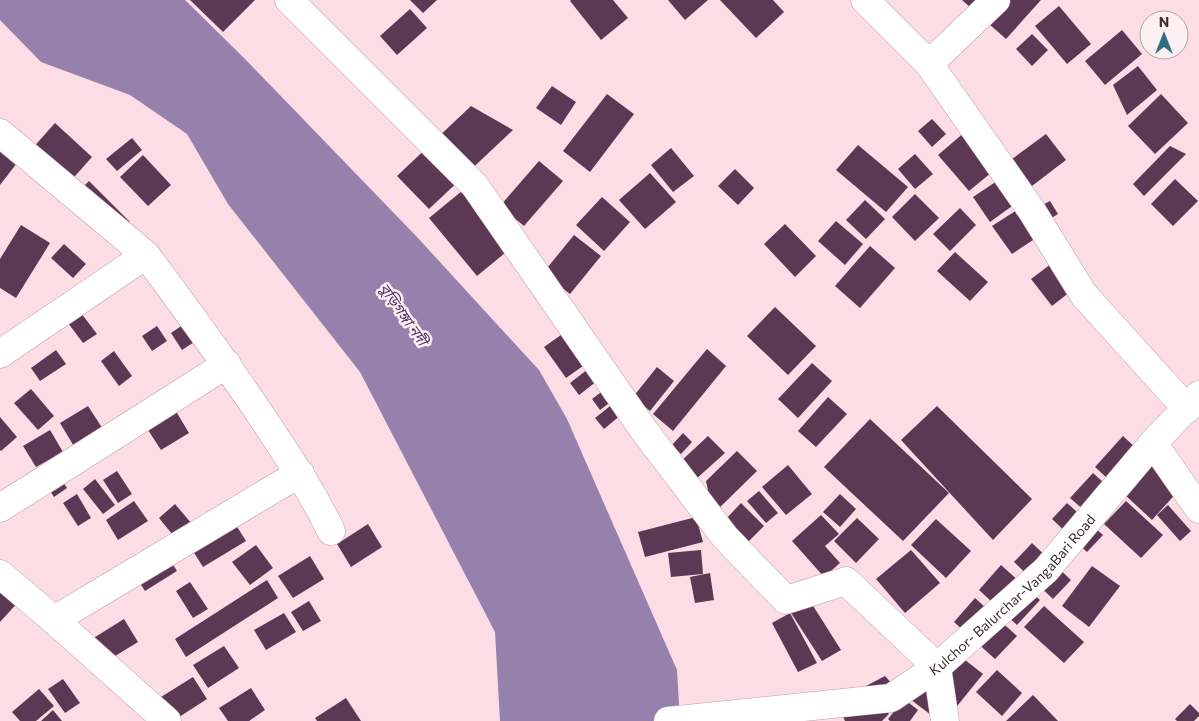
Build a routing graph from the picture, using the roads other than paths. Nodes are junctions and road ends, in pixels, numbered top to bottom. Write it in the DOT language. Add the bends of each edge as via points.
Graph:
graph roads {
  1 [pos="289,0"];
  2 [pos="865,0"];
  3 [pos="996,0"];
  4 [pos="929,64"];
  5 [pos="0,133"];
  6 [pos="146,255"];
  7 [pos="0,354"];
  8 [pos="227,364"];
  9 [pos="1193,402"];
  10 [pos="1154,443"];
  11 [pos="300,473"];
  12 [pos="0,508"];
  13 [pos="1199,509"];
  14 [pos="331,531"];
  15 [pos="0,574"];
  16 [pos="54,620"];
  17 [pos="937,667"];
  18 [pos="167,721"];
  19 [pos="668,721"];
  20 [pos="945,721"];
  1 -- 17 [label="street" via="475,186 643,429 731,544 786,600 846,581"];
  2 -- 4 [label="street"];
  3 -- 4 [label="street"];
  4 -- 9 [label="street" via="1032,211 1084,295"];
  5 -- 6 [label="street"];
  6 -- 7 [label="street"];
  6 -- 8 [label="street"];
  8 -- 11 [label="street"];
  8 -- 12 [label="street"];
  9 -- 10 [label="street, Kulchor- Balurchar-VangaBari Road"];
  10 -- 13 [label="street"];
  10 -- 17 [label="street, Kulchor- Balurchar-VangaBari Road" via="1046,570"];
  11 -- 14 [label="street"];
  11 -- 16 [label="street"];
  15 -- 16 [label="street"];
  16 -- 18 [label="street"];
  17 -- 19 [label="street, Kulchor- Balurchar-VangaBari Road" via="891,698"];
  17 -- 20 [label="street"];
}
